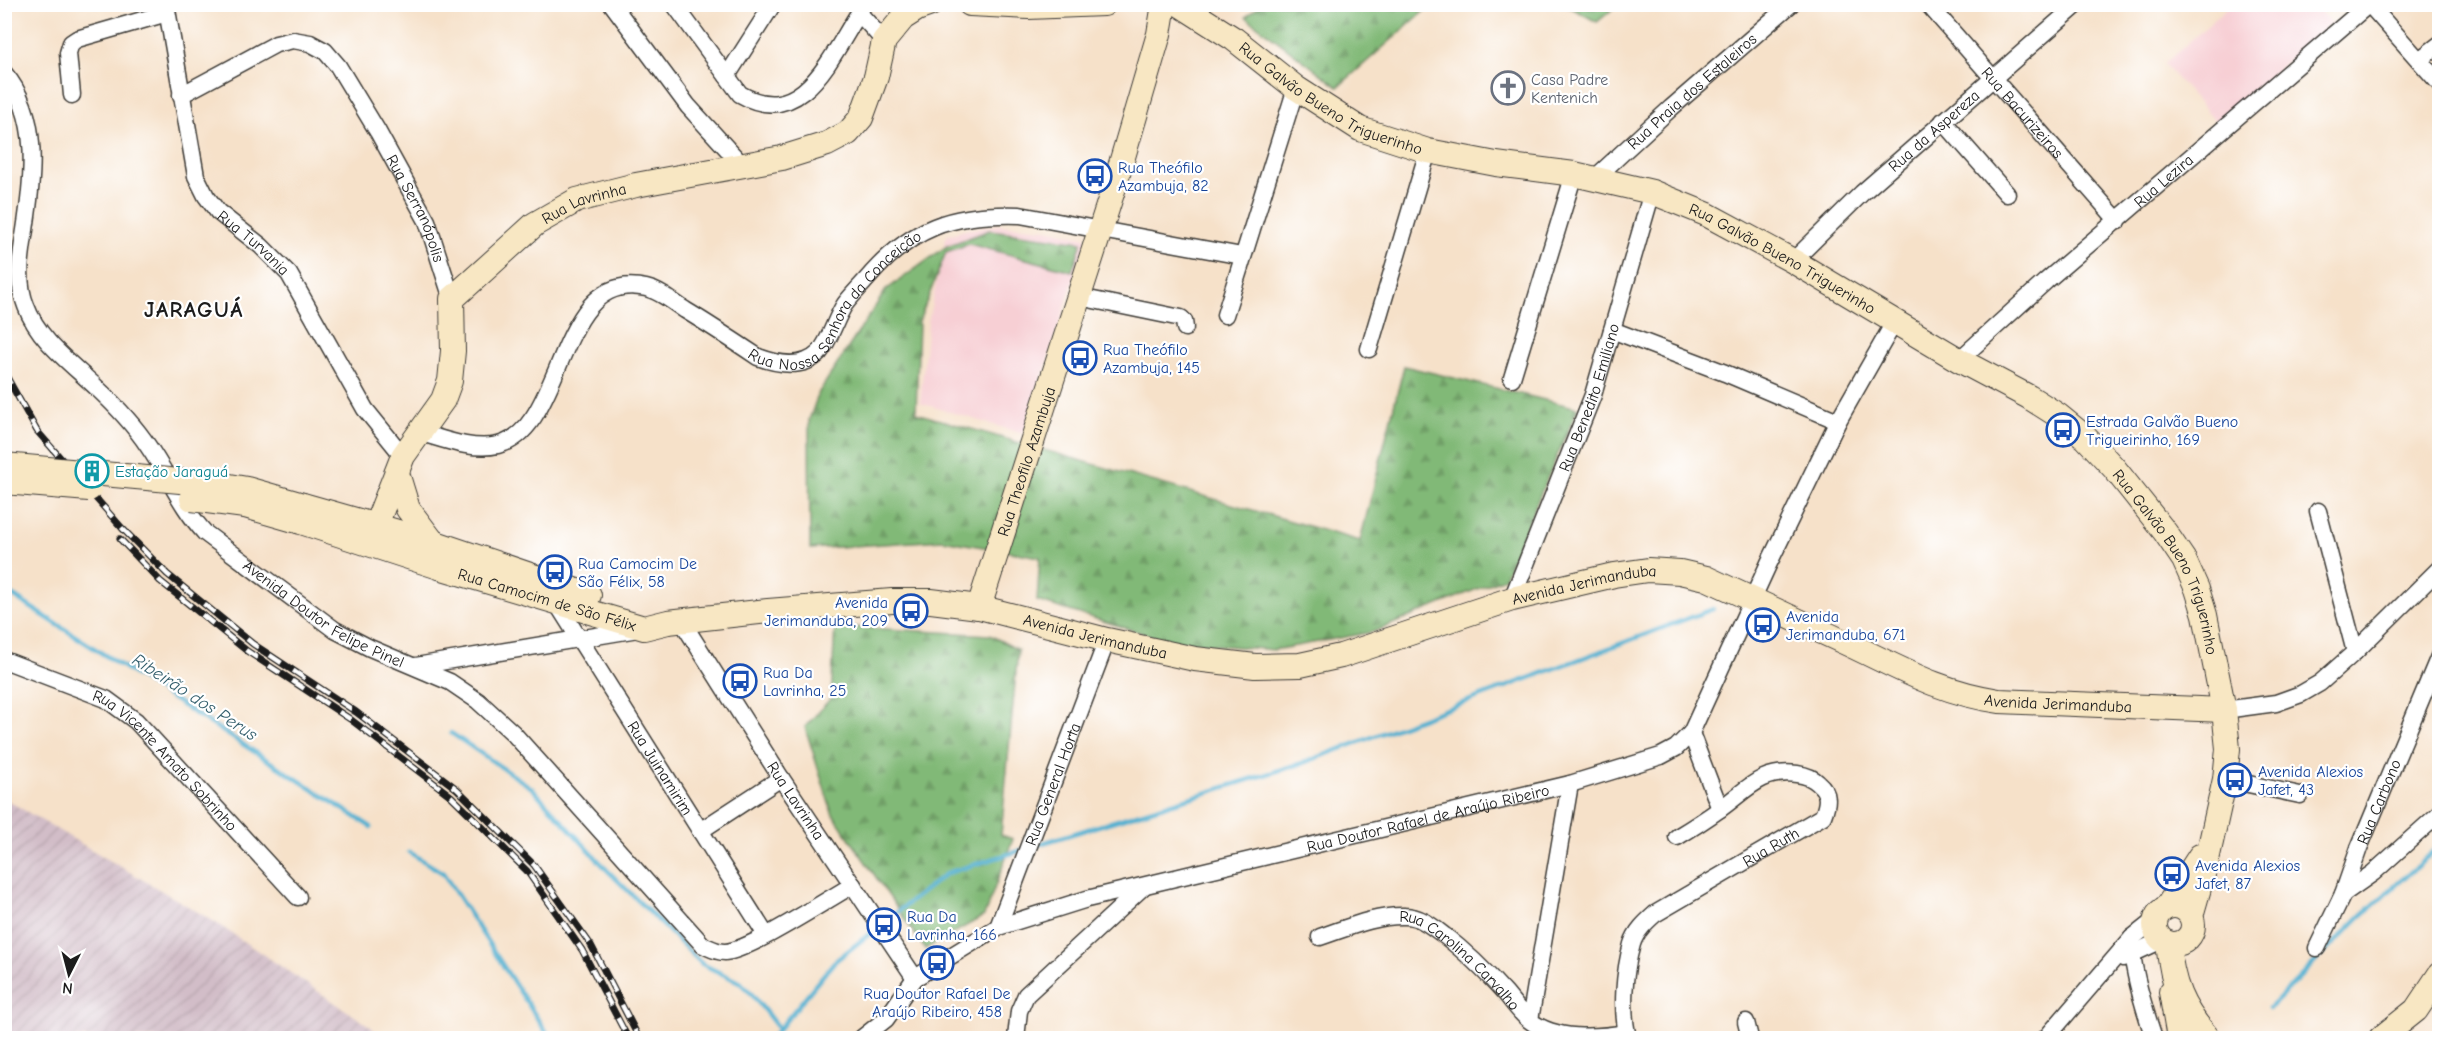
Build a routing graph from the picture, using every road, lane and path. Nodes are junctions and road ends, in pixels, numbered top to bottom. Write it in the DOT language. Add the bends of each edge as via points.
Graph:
graph roads {
  1 [pos="612,4"];
  2 [pos="773,4"];
  3 [pos="931,4"];
  4 [pos="970,4"];
  5 [pos="1104,4"];
  6 [pos="1164,4"];
  7 [pos="1179,4"];
  8 [pos="1791,4"];
  9 [pos="1928,4"];
  10 [pos="2078,4"];
  11 [pos="2369,4"];
  12 [pos="681,8"];
  13 [pos="166,9"];
  14 [pos="861,9"];
  15 [pos="884,41"];
  16 [pos="2439,44"];
  17 [pos="2420,60"];
  18 [pos="4,73"];
  19 [pos="727,76"];
  20 [pos="1993,78"];
  21 [pos="2439,84"];
  22 [pos="1296,88"];
  23 [pos="72,95"];
  24 [pos="181,95"];
  25 [pos="1943,121"];
  26 [pos="1428,151"];
  27 [pos="744,166"];
  28 [pos="1585,176"];
  29 [pos="1652,192"];
  30 [pos="2007,194"];
  31 [pos="2118,221"];
  32 [pos="1101,228"];
  33 [pos="1242,256"];
  34 [pos="1793,261"];
  35 [pos="1079,297"];
  36 [pos="452,299"];
  37 [pos="1225,315"];
  38 [pos="1895,321"];
  39 [pos="1185,328"];
  40 [pos="1612,330"];
  41 [pos="1369,349"];
  42 [pos="1959,360"];
  43 [pos="1512,378"];
  44 [pos="1838,421"];
  45 [pos="418,432"];
  46 [pos="4,465"];
  47 [pos="400,465"];
  48 [pos="4,482"];
  49 [pos="2318,511"];
  50 [pos="302,514"];
  51 [pos="376,525"];
  52 [pos="433,542"];
  53 [pos="2439,568"];
  54 [pos="1512,599"];
  55 [pos="1751,599"];
  56 [pos="556,602"];
  57 [pos="979,607"];
  58 [pos="675,621"];
  59 [pos="645,628"];
  60 [pos="578,639"];
  61 [pos="1107,640"];
  62 [pos="2355,652"];
  63 [pos="2439,654"];
  64 [pos="4,660"];
  65 [pos="416,666"];
  66 [pos="2224,710"];
  67 [pos="1691,733"];
  68 [pos="781,778"];
  69 [pos="2225,779"];
  70 [pos="1570,784"];
  71 [pos="2300,795"];
  72 [pos="1720,808"];
  73 [pos="2439,813"];
  74 [pos="700,831"];
  75 [pos="1677,837"];
  76 [pos="853,885"];
  77 [pos="1145,885"];
  78 [pos="2343,894"];
  79 [pos="297,897"];
  80 [pos="998,927"];
  81 [pos="2172,927"];
  82 [pos="766,935"];
  83 [pos="1320,937"];
  84 [pos="2132,945"];
  85 [pos="2317,948"];
  86 [pos="2439,974"];
  87 [pos="915,978"];
  88 [pos="1530,1020"];
  89 [pos="2192,1030"];
  90 [pos="1627,1036"];
  91 [pos="862,1038"];
  92 [pos="1017,1038"];
  93 [pos="2046,1038"];
  94 [pos="2154,1038"];
  95 [pos="2381,1038"];
  1 -- 27 [label="street" via="688,106"];
  2 -- 19 [label="street"];
  3 -- 15 [label="main road" via="903,18"];
  4 -- 5 [label="main road"];
  6 -- 32 [label="main road, Rua Theofilo Azambuja" via="1159,34"];
  7 -- 22 [label="main road, Rua Galvão Bueno Triguerinho" via="1234,39"];
  8 -- 28 [label="street, Rua Praia dos Estaleiros"];
  9 -- 20 [label="street, Rua Bacurizeiros"];
  10 -- 20 [label="street, Rua da Aspereza"];
  11 -- 17 [label="street"];
  11 -- 31 [label="street, Rua Lezira"];
  12 -- 19 [label="street"];
  13 -- 23 [label="street" via="71,43 68,53"];
  13 -- 24 [label="street, Rua Turvania"];
  14 -- 15 [label="street"];
  14 -- 19 [label="street" via="811,87 799,96 771,105 755,102 740,94"];
  15 -- 27 [label="main road, Rua Lavrinha" via="861,118 848,134 782,158"];
  16 -- 17 [label="street"];
  17 -- 21 [label="street"];
  18 -- 65 [label="street, Avenida Doutor Felipe Pinel" via="24,106 32,149 32,184 20,263 26,306 35,324 148,446 205,533 335,630"];
  20 -- 25 [label="street, Rua da Aspereza"];
  20 -- 31 [label="street, Rua Bacurizeiros"];
  22 -- 26 [label="main road, Rua Galvão Bueno Triguerinho" via="1360,129"];
  22 -- 33 [label="street"];
  24 -- 36 [label="street, Rua Serranópolis" via="276,44 293,40 325,51 378,132 427,221"];
  24 -- 47 [label="street, Rua Turvania" via="196,176 206,196 218,212 289,274"];
  25 -- 30 [label="street"];
  25 -- 34 [label="street, Rua da Aspereza"];
  26 -- 28 [label="main road, Rua Galvão Bueno Triguerinho"];
  26 -- 41 [label="street"];
  27 -- 36 [label="main road, Rua Lavrinha" via="577,200 535,224"];
  28 -- 29 [label="main road, Rua Galvão Bueno Triguerinho"];
  28 -- 43 [label="street"];
  29 -- 34 [label="main road, Rua Galvão Bueno Triguerinho" via="1706,214"];
  29 -- 40 [label="street, Rua Benedito Emiliano"];
  31 -- 42 [label="street, Rua Lezira"];
  32 -- 33 [label="street, Rua Nossa Senhora da Conceição"];
  32 -- 35 [label="main road, Rua Theofilo Azambuja"];
  32 -- 45 [label="street, Rua Nossa Senhora da Conceição" via="1020,215 987,214 926,228 879,265 844,305 818,353 793,364 758,357 657,292 631,286 617,289 602,296 589,309 534,416 513,440 488,447 473,446"];
  33 -- 37 [label="street"];
  34 -- 38 [label="main road, Rua Galvão Bueno Triguerinho"];
  35 -- 39 [label="street" via="1181,318"];
  35 -- 57 [label="main road, Rua Theofilo Azambuja"];
  36 -- 45 [label="main road, Rua Serranópolis" via="450,381 443,400"];
  38 -- 42 [label="main road, Rua Galvão Bueno Triguerinho"];
  38 -- 44 [label="street, Rua Doutor Rafael de Araújo Ribeiro"];
  40 -- 44 [label="street"];
  40 -- 54 [label="street, Rua Benedito Emiliano" via="1593,395"];
  42 -- 66 [label="main road, Rua Galvão Bueno Triguerinho" via="2029,397 2086,438 2165,532 2184,560 2197,590"];
  44 -- 55 [label="street, Rua Doutor Rafael de Araújo Ribeiro"];
  45 -- 47 [label="main road, Rua Serranópolis"];
  46 -- 50 [label="main road, bridge" via="224,485 248,489"];
  47 -- 51 [label="main road, Rua Serranópolis"];
  47 -- 52 [label="main road" via="408,509"];
  48 -- 50 [label="main road, bridge" via="219,501"];
  49 -- 62 [label="street"];
  50 -- 51 [label="main road, Rua Camocim de São Félix"];
  50 -- 56 [label="main road, Rua Camocim de São Félix" via="439,567"];
  51 -- 52 [label="main road, Rua Camocim de São Félix"];
  52 -- 58 [label="main road, Rua Camocim de São Félix"];
  53 -- 62 [label="street, Avenida Jerimanduba"];
  54 -- 55 [label="main road, Avenida Jerimanduba" via="1614,574 1648,570 1706,578"];
  54 -- 61 [label="main road, Avenida Jerimanduba" via="1341,656 1300,665 1255,666 1195,659"];
  55 -- 66 [label="main road, Avenida Jerimanduba" via="1941,688 1969,696 1999,701"];
  55 -- 67 [label="street, Rua Doutor Rafael de Araújo Ribeiro"];
  56 -- 59 [label="main road, Rua Camocim de São Félix"];
  56 -- 60 [label="street, Rua Juinamirim"];
  57 -- 58 [label="main road, Avenida Jerimanduba" via="892,601"];
  57 -- 61 [label="main road, Avenida Jerimanduba"];
  58 -- 59 [label="main road, Rua Camocim de São Félix"];
  58 -- 68 [label="street, Rua Lavrinha"];
  59 -- 60 [label="street"];
  60 -- 65 [label="street"];
  60 -- 74 [label="street, Rua Juinamirim"];
  61 -- 80 [label="street, Rua General Horta"];
  62 -- 66 [label="street, Avenida Jerimanduba" via="2301,694 2276,703"];
  63 -- 78 [label="street, Rua Carbono"];
  64 -- 79 [label="street, Rua Vicente Amato Sobrinho" via="106,699 136,721"];
  65 -- 82 [label="street, Avenida Doutor Felipe Pinel" via="478,701 513,733 703,945 725,952"];
  66 -- 69 [label="main road, Rua Galvão Bueno Triguerinho" via="2228,749"];
  67 -- 70 [label="street, Rua Doutor Rafael de Araújo Ribeiro" via="1661,756"];
  67 -- 72 [label="street"];
  68 -- 74 [label="street"];
  68 -- 76 [label="street, Rua Lavrinha"];
  69 -- 71 [label="street"];
  69 -- 81 [label="main road, Rua Galvão Bueno Triguerinho" via="2207,860"];
  70 -- 77 [label="street, Rua Doutor Rafael de Araújo Ribeiro"];
  70 -- 88 [label="street"];
  72 -- 75 [label="street, Rua Ruth"];
  72 -- 90 [label="street, Rua Ruth" via="1760,778 1774,773 1801,775 1816,781 1825,790 1828,803 1823,816 1676,901 1646,923 1632,943 1624,1007"];
  73 -- 78 [label="street" via="2373,873"];
  74 -- 82 [label="street, Rua Juinamirim"];
  76 -- 82 [label="street, Avenida Doutor Felipe Pinel"];
  76 -- 87 [label="street, Rua Lavrinha"];
  77 -- 80 [label="street, Rua Doutor Rafael de Araújo Ribeiro"];
  77 -- 92 [label="street" via="1026,995 1019,1011"];
  78 -- 85 [label="street, Rua Carbono"];
  80 -- 87 [label="street, Rua Doutor Rafael de Araújo Ribeiro"];
  81 -- 84 [label="street"];
  81 -- 89 [label="main road"];
  81 -- 89 [label="main road" via="2172,978"];
  83 -- 88 [label="street, Rua Carolina Carvalho" via="1379,918 1415,918 1462,949"];
  84 -- 93 [label="street"];
  84 -- 94 [label="street"];
  86 -- 95 [label="main road" via="2416,1010"];
  87 -- 91 [label="street, Rua Doutor Rafael de Araújo Ribeiro" via="886,1019"];
  88 -- 90 [label="street, Rua Carolina Carvalho" via="1566,1035"];
}
